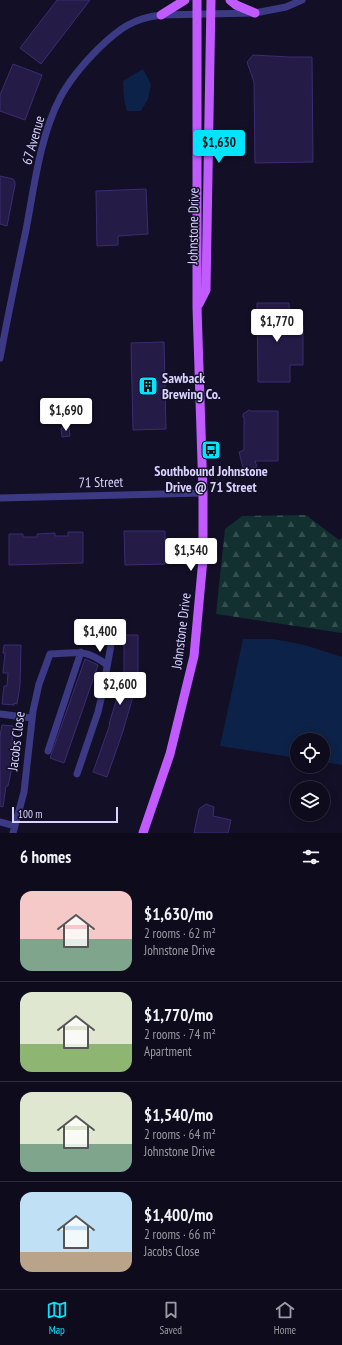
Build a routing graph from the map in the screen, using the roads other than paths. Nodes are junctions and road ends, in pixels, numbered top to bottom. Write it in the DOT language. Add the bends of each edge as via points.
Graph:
graph roads {
  1 [pos="185,0"];
  2 [pos="197,0"];
  3 [pos="211,0"];
  4 [pos="230,0"];
  5 [pos="302,0"];
  6 [pos="255,13"];
  7 [pos="197,14"];
  8 [pos="211,14"];
  9 [pos="161,15"];
  10 [pos="197,307"];
  11 [pos="0,358"];
  12 [pos="203,493"];
  13 [pos="0,498"];
  14 [pos="111,645"];
  15 [pos="81,652"];
  16 [pos="107,665"];
  17 [pos="0,714"];
  18 [pos="32,718"];
  19 [pos="48,751"];
  20 [pos="77,774"];
  21 [pos="0,822"];
  22 [pos="14,829"];
  23 [pos="143,833"];
  1 -- 9 [label="main road"];
  2 -- 7 [label="main road, Johnstone Drive"];
  3 -- 8 [label="main road, Johnstone Drive"];
  4 -- 6 [label="main road"];
  5 -- 6 [label="street, 67 Avenue" via="286,7"];
  6 -- 8 [label="street, 67 Avenue"];
  7 -- 8 [label="street, 67 Avenue"];
  7 -- 9 [label="street, 67 Avenue"];
  7 -- 10 [label="main road, Johnstone Drive"];
  8 -- 10 [label="main road, Johnstone Drive" via="206,290"];
  9 -- 11 [label="street, 67 Avenue" via="137,20 120,29 81,66 60,99 42,153"];
  10 -- 12 [label="main road, Johnstone Drive"];
  12 -- 13 [label="street, 71 Street"];
  12 -- 23 [label="main road, Johnstone Drive" via="203,558 194,656 170,754"];
  14 -- 16 [label="street"];
  15 -- 16 [label="street" via="96,657"];
  15 -- 18 [label="street, Jacobs Close" via="50,654 36,693"];
  15 -- 19 [label="street"];
  16 -- 20 [label="street" via="98,712"];
  17 -- 18 [label="street"];
  18 -- 22 [label="street, Jacobs Close" via="24,792"];
  21 -- 22 [label="street"];
}
